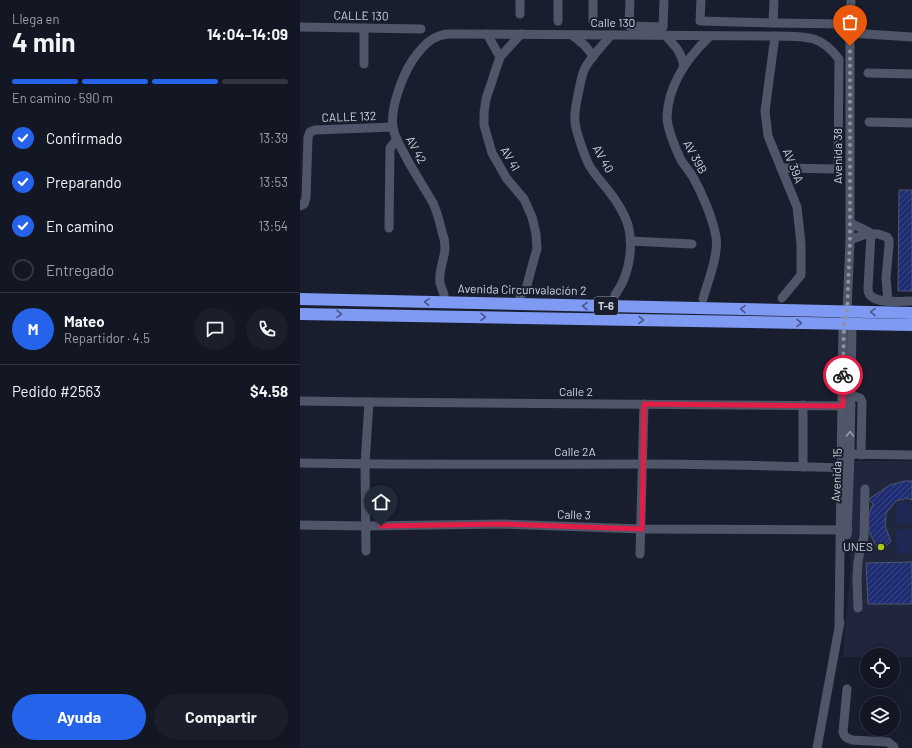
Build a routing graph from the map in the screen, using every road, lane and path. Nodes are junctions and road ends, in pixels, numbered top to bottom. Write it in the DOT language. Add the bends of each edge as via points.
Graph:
graph roads {
  1 [pos="520,0"];
  2 [pos="558,0"];
  3 [pos="593,0"];
  4 [pos="630,0"];
  5 [pos="664,0"];
  6 [pos="701,0"];
  7 [pos="774,0"];
  8 [pos="852,0"];
  9 [pos="520,14"];
  10 [pos="593,20"];
  11 [pos="558,21"];
  12 [pos="773,23"];
  13 [pos="300,27"];
  14 [pos="364,28"];
  15 [pos="421,29"];
  16 [pos="850,29"];
  17 [pos="450,34"];
  18 [pos="488,34"];
  19 [pos="521,34"];
  20 [pos="572,35"];
  21 [pos="611,35"];
  22 [pos="665,36"];
  23 [pos="710,36"];
  24 [pos="775,36"];
  25 [pos="912,37"];
  26 [pos="500,57"];
  27 [pos="593,57"];
  28 [pos="364,64"];
  29 [pos="684,66"];
  30 [pos="868,73"];
  31 [pos="912,74"];
  32 [pos="869,122"];
  33 [pos="912,123"];
  34 [pos="393,127"];
  35 [pos="396,139"];
  36 [pos="781,168"];
  37 [pos="300,206"];
  38 [pos="850,223"];
  39 [pos="389,228"];
  40 [pos="871,234"];
  41 [pos="850,240"];
  42 [pos="630,241"];
  43 [pos="692,244"];
  44 [pos="444,295"];
  45 [pos="615,295"];
  46 [pos="520,296"];
  47 [pos="782,298"];
  48 [pos="703,299"];
  49 [pos="300,300"];
  50 [pos="888,301"];
  51 [pos="912,301"];
  52 [pos="847,312"];
  53 [pos="912,313"];
  54 [pos="300,314"];
  55 [pos="848,323"];
  56 [pos="912,325"];
  57 [pos="851,395"];
  58 [pos="300,401"];
  59 [pos="369,402"];
  60 [pos="644,404"];
  61 [pos="803,405"];
  62 [pos="847,406"];
  63 [pos="846,454"];
  64 [pos="861,455"];
  65 [pos="912,455"];
  66 [pos="300,463"];
  67 [pos="365,464"];
  68 [pos="643,464"];
  69 [pos="803,467"];
  70 [pos="846,468"];
  71 [pos="865,489"];
  72 [pos="300,525"];
  73 [pos="366,526"];
  74 [pos="642,529"];
  75 [pos="844,530"];
  76 [pos="366,551"];
  77 [pos="640,554"];
  78 [pos="858,608"];
  79 [pos="847,689"];
  80 [pos="817,748"];
  81 [pos="894,748"];
  1 -- 9 [label="street"];
  2 -- 11 [label="street"];
  3 -- 10 [label="street"];
  4 -- 5 [label="street" via="629,26 664,27"];
  6 -- 12 [label="street" via="700,21"];
  7 -- 12 [label="street"];
  8 -- 16 [label="street, Avenida 38"];
  12 -- 16 [label="street"];
  13 -- 14 [label="street, CALLE 130"];
  14 -- 15 [label="street, CALLE 130"];
  14 -- 28 [label="street"];
  16 -- 25 [label="street"];
  16 -- 38 [label="street, Avenida 38"];
  17 -- 18 [label="street, Calle 130"];
  17 -- 34 [label="street, AV 42" via="435,37 427,42 410,64 395,102"];
  18 -- 19 [label="street, Calle 130"];
  18 -- 26 [label="street"];
  19 -- 20 [label="street, Calle 130"];
  19 -- 26 [label="street, AV 41"];
  20 -- 21 [label="street, Calle 130"];
  20 -- 27 [label="street"];
  21 -- 22 [label="street, Calle 130"];
  21 -- 27 [label="street, AV 40"];
  22 -- 23 [label="street, Calle 130"];
  22 -- 29 [label="street" via="678,50"];
  23 -- 24 [label="street, Calle 130"];
  23 -- 29 [label="street, AV 39B"];
  24 -- 36 [label="street, AV 39A" via="766,111 768,136"];
  24 -- 36 [label="street, Calle 130" via="814,39 828,47 839,59 838,169"];
  26 -- 46 [label="street, AV 41" via="486,99 484,124 492,153 507,179 524,199 536,234 537,249 526,289"];
  27 -- 42 [label="street, AV 40" via="584,71 575,123 588,163 618,204 626,221"];
  29 -- 48 [label="street, AV 39B" via="669,100 667,118 673,142 703,197 716,237 715,255"];
  30 -- 31 [label="street"];
  32 -- 33 [label="street"];
  34 -- 35 [label="street, AV 42"];
  34 -- 37 [label="street, CALLE 132" via="310,132 306,198"];
  35 -- 39 [label="street" via="390,148"];
  35 -- 44 [label="street, AV 42" via="433,204 438,218 446,246 440,273"];
  36 -- 47 [label="street, AV 39A" via="797,207 801,244 800,275"];
  38 -- 40 [label="street"];
  38 -- 41 [label="street, Avenida 38"];
  40 -- 41 [label="street"];
  40 -- 50 [label="street" via="868,293 877,299"];
  40 -- 50 [label="street" via="884,235 889,240 886,278"];
  41 -- 52 [label="street, Avenida 38"];
  42 -- 43 [label="street"];
  42 -- 45 [label="street, AV 40" via="623,281"];
  52 -- 49 [label="highway, Avenida Circunvalación 2 / T-6, one-way"];
  50 -- 51 [label="street"];
  53 -- 52 [label="highway, Avenida Circunvalación 2 / T-6, one-way"];
  52 -- 55 [label="street, Avenida 38"];
  54 -- 55 [label="highway, T-6, one-way"];
  55 -- 56 [label="highway, T-6"];
  55 -- 57 [label="street, Avenida 15"];
  55 -- 62 [label="street, Avenida 15"];
  57 -- 62 [label="street, Avenida 15"];
  57 -- 64 [label="street" via="860,398 862,402"];
  58 -- 59 [label="street, Calle 2"];
  59 -- 60 [label="street, Calle 2"];
  59 -- 67 [label="street"];
  60 -- 61 [label="street, Calle 2"];
  60 -- 68 [label="street"];
  61 -- 62 [label="street, Calle 2"];
  61 -- 69 [label="street"];
  62 -- 63 [label="street, Avenida 15"];
  63 -- 64 [label="street"];
  63 -- 70 [label="street, Avenida 15"];
  64 -- 65 [label="street"];
  66 -- 67 [label="street, Calle 2A"];
  67 -- 68 [label="street, Calle 2A"];
  67 -- 73 [label="street"];
  68 -- 69 [label="street, Calle 2A"];
  68 -- 74 [label="street"];
  69 -- 70 [label="street, Calle 2A"];
  70 -- 75 [label="street, Avenida 15"];
  71 -- 78 [label="street" via="864,537 857,579"];
  72 -- 73 [label="street, Calle 3"];
  73 -- 74 [label="street, Calle 3" via="503,524"];
  73 -- 76 [label="street"];
  74 -- 75 [label="street, Calle 3"];
  74 -- 77 [label="street"];
  75 -- 80 [label="street, Avenida 15" via="840,626"];
  79 -- 81 [label="street" via="844,736 852,740 888,742"];
}
